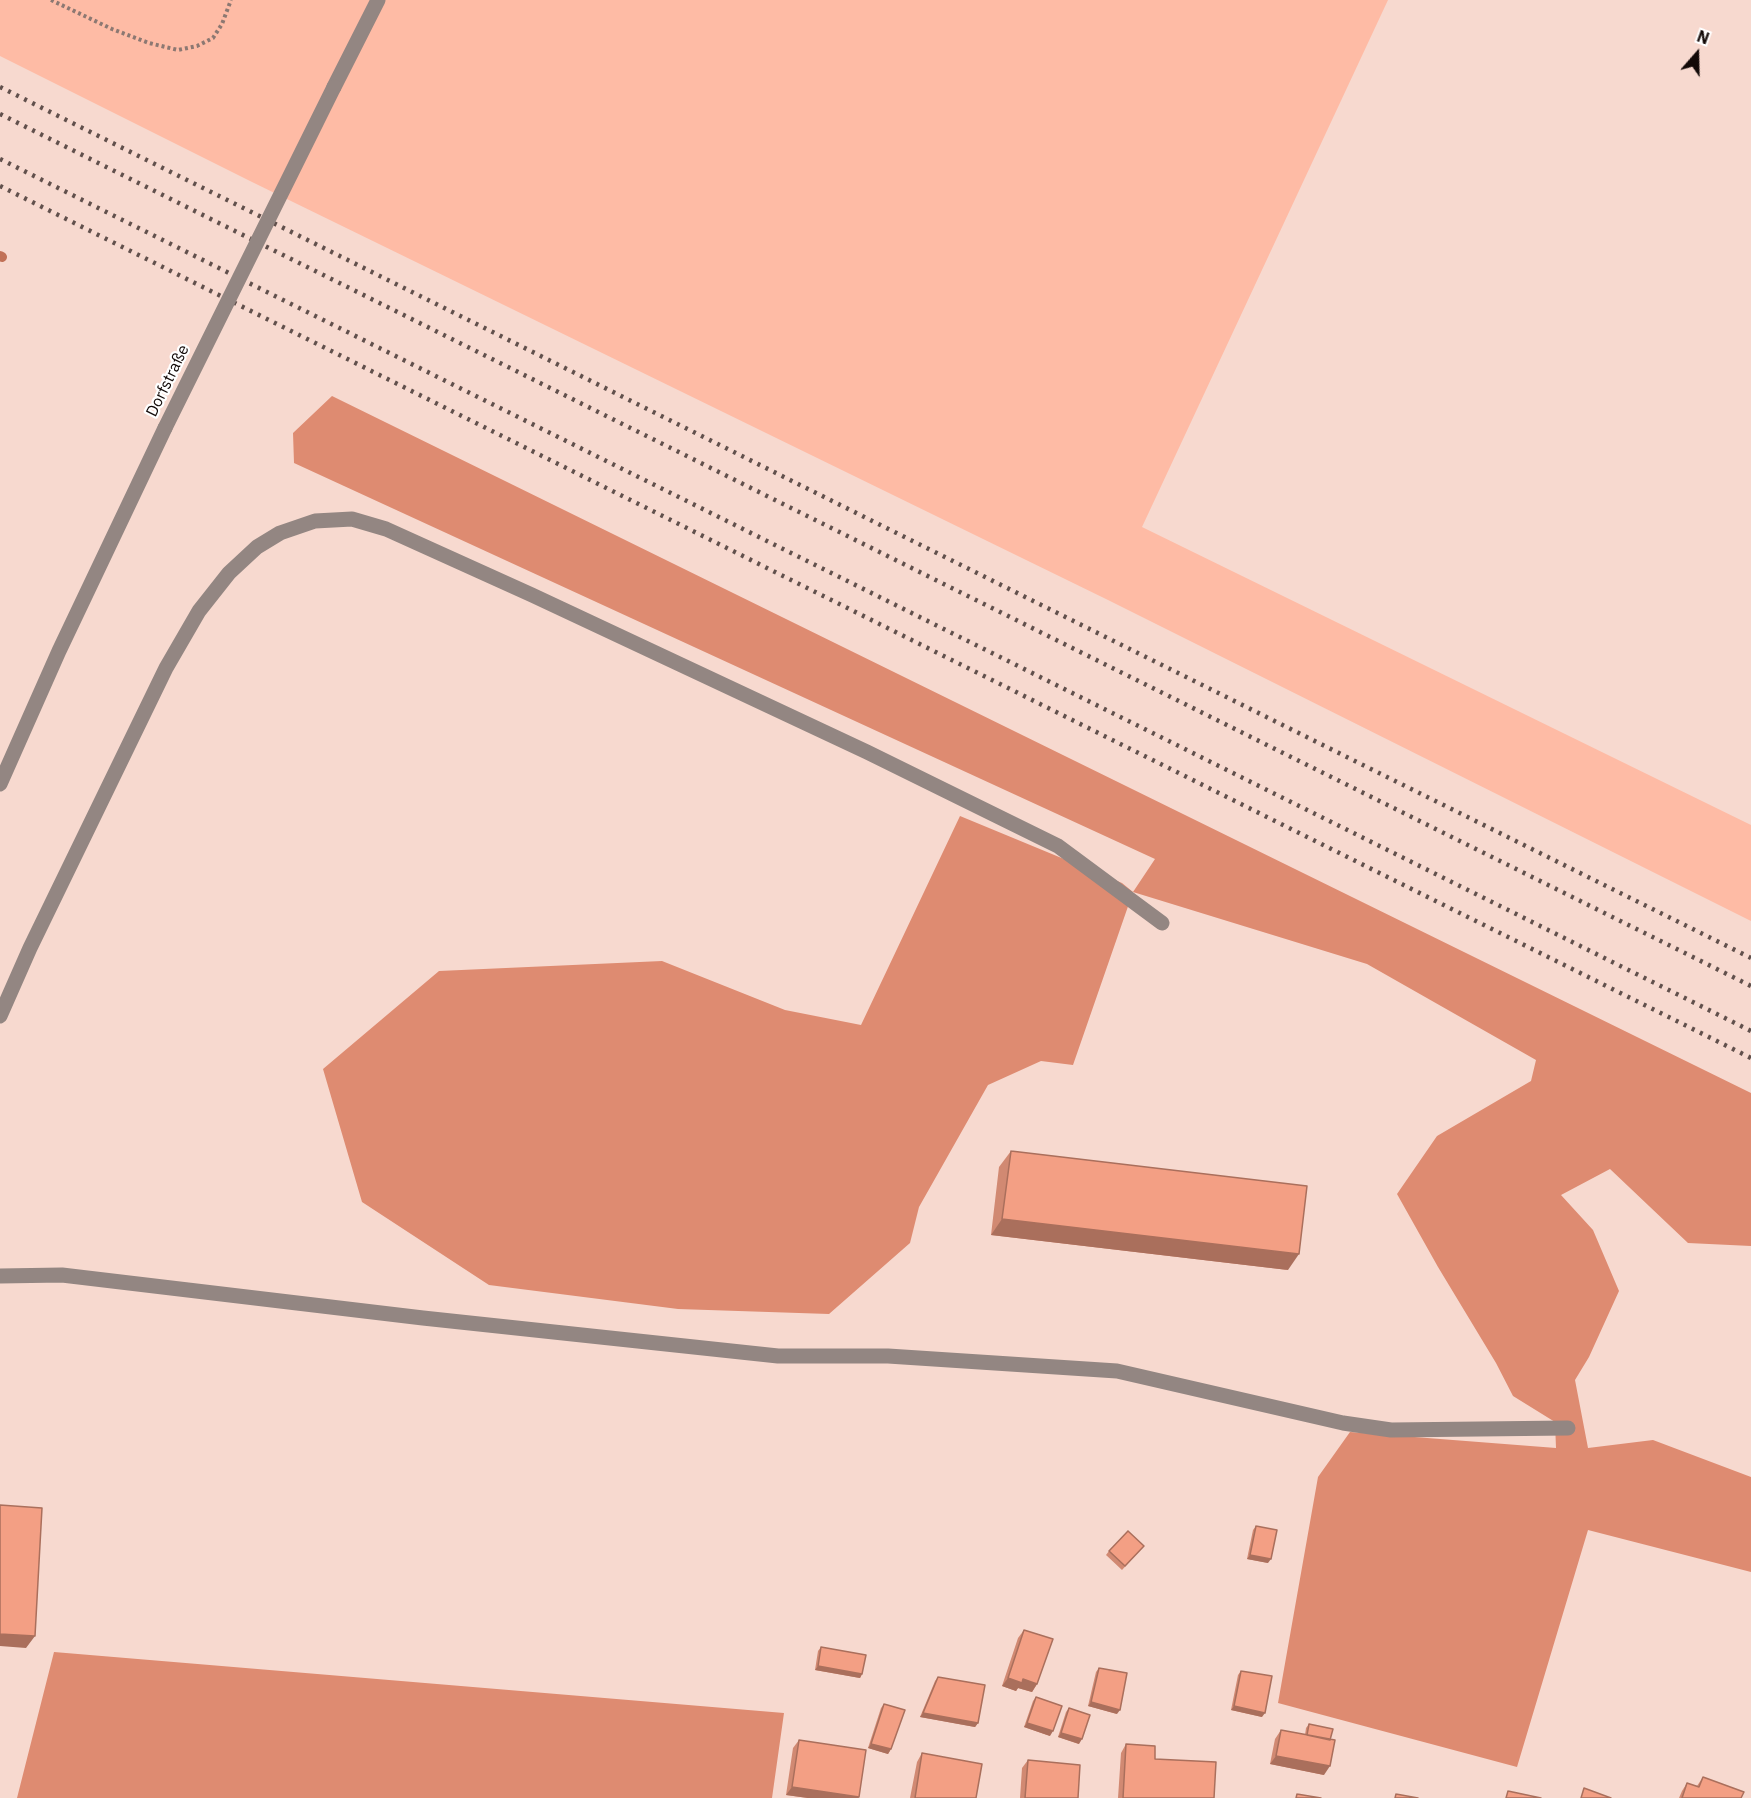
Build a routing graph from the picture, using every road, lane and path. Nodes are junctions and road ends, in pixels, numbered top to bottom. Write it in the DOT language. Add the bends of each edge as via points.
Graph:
graph roads {
  1 [pos="51,0"];
  2 [pos="231,0"];
  3 [pos="378,0"];
  4 [pos="0,784"];
  5 [pos="1162,923"];
  6 [pos="0,1016"];
  7 [pos="0,1276"];
  8 [pos="1568,1428"];
  1 -- 2 [label="path" via="112,29 178,50 213,38"];
  3 -- 4 [label="street, Dorfstraße, bridge" via="165,428"];
  5 -- 6 [label="street" via="1058,846 867,752 386,529 352,519 315,521 280,533 257,547 229,573 200,611 166,668"];
  7 -- 8 [label="street" via="62,1275 778,1356 888,1356 1117,1371 1343,1423 1391,1430"];
}
